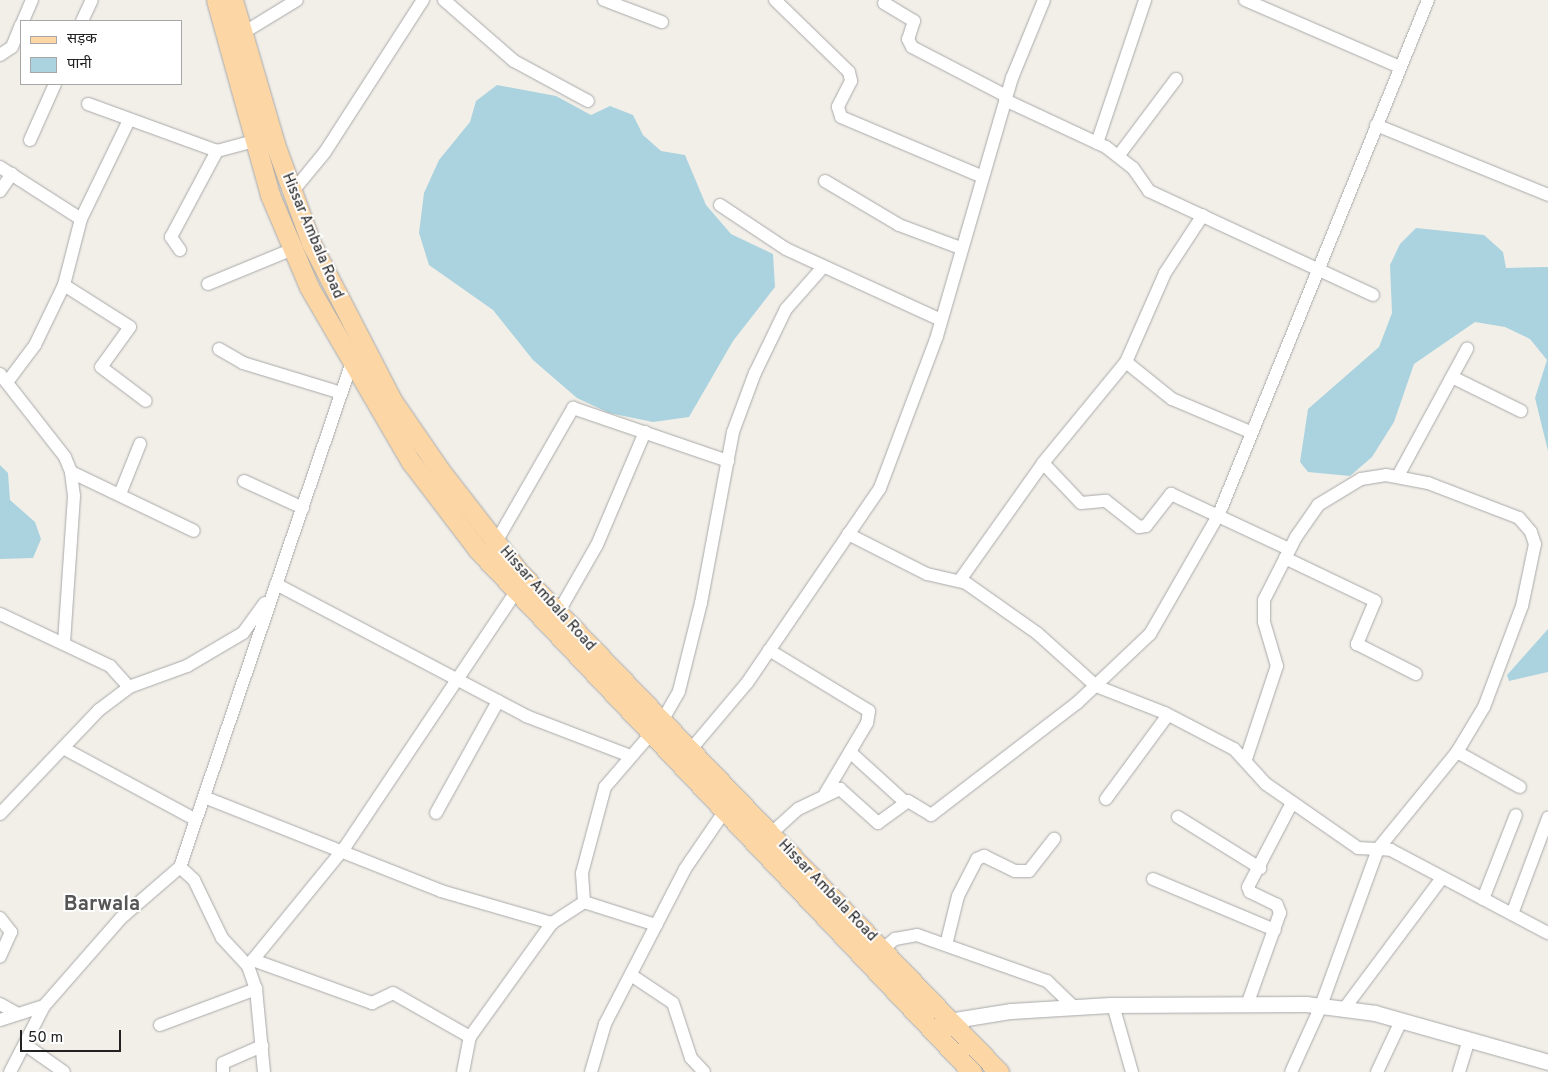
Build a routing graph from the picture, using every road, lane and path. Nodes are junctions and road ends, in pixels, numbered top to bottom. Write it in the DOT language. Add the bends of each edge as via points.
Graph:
graph roads {
  1 [pos="32,0"];
  2 [pos="92,0"];
  3 [pos="216,0"];
  4 [pos="233,0"];
  5 [pos="297,0"];
  6 [pos="423,0"];
  7 [pos="444,0"];
  8 [pos="604,0"];
  9 [pos="776,0"];
  10 [pos="1044,0"];
  11 [pos="1145,0"];
  12 [pos="1245,0"];
  13 [pos="1427,0"];
  14 [pos="884,3"];
  15 [pos="23,20"];
  16 [pos="82,20"];
  17 [pos="662,22"];
  18 [pos="20,27"];
  19 [pos="242,33"];
  20 [pos="0,55"];
  21 [pos="1400,67"];
  22 [pos="1176,79"];
  23 [pos="55,85"];
  24 [pos="1006,98"];
  25 [pos="588,101"];
  26 [pos="88,104"];
  27 [pos="129,120"];
  28 [pos="1376,125"];
  29 [pos="30,140"];
  30 [pos="255,142"];
  31 [pos="1096,143"];
  32 [pos="217,151"];
  33 [pos="1119,156"];
  34 [pos="0,167"];
  35 [pos="12,174"];
  36 [pos="981,176"];
  37 [pos="825,181"];
  38 [pos="0,191"];
  39 [pos="292,191"];
  40 [pos="1548,195"];
  41 [pos="720,205"];
  42 [pos="1203,214"];
  43 [pos="81,219"];
  44 [pos="961,248"];
  45 [pos="293,249"];
  46 [pos="180,250"];
  47 [pos="823,267"];
  48 [pos="1316,267"];
  49 [pos="208,284"];
  50 [pos="64,285"];
  51 [pos="1373,295"];
  52 [pos="941,320"];
  53 [pos="362,343"];
  54 [pos="1467,348"];
  55 [pos="220,349"];
  56 [pos="352,361"];
  57 [pos="1126,362"];
  58 [pos="4,377"];
  59 [pos="1452,377"];
  60 [pos="341,393"];
  61 [pos="146,401"];
  62 [pos="1521,411"];
  63 [pos="644,432"];
  64 [pos="1250,432"];
  65 [pos="140,444"];
  66 [pos="728,461"];
  67 [pos="1043,463"];
  68 [pos="71,472"];
  69 [pos="1398,476"];
  70 [pos="244,481"];
  71 [pos="120,494"];
  72 [pos="302,508"];
  73 [pos="1218,514"];
  74 [pos="194,531"];
  75 [pos="848,534"];
  76 [pos="496,542"];
  77 [pos="1287,554"];
  78 [pos="960,580"];
  79 [pos="520,584"];
  80 [pos="274,588"];
  81 [pos="558,613"];
  82 [pos="0,614"];
  83 [pos="64,644"];
  84 [pos="769,650"];
  85 [pos="1416,674"];
  86 [pos="456,676"];
  87 [pos="1096,686"];
  88 [pos="129,687"];
  89 [pos="498,701"];
  90 [pos="1168,715"];
  91 [pos="656,726"];
  92 [pos="63,748"];
  93 [pos="850,752"];
  94 [pos="1457,752"];
  95 [pos="630,756"];
  96 [pos="685,757"];
  97 [pos="1246,759"];
  98 [pos="1520,787"];
  99 [pos="734,795"];
  100 [pos="204,797"];
  101 [pos="824,797"];
  102 [pos="1106,799"];
  103 [pos="905,802"];
  104 [pos="1292,803"];
  105 [pos="2,808"];
  106 [pos="724,811"];
  107 [pos="436,813"];
  108 [pos="1516,815"];
  109 [pos="1178,818"];
  110 [pos="1548,818"];
  111 [pos="196,820"];
  112 [pos="772,833"];
  113 [pos="1054,839"];
  114 [pos="757,846"];
  115 [pos="1378,849"];
  116 [pos="341,852"];
  117 [pos="180,867"];
  118 [pos="1260,868"];
  119 [pos="1442,878"];
  120 [pos="1154,879"];
  121 [pos="1483,899"];
  122 [pos="584,902"];
  123 [pos="1512,914"];
  124 [pos="0,918"];
  125 [pos="552,923"];
  126 [pos="656,925"];
  127 [pos="1274,930"];
  128 [pos="1548,933"];
  129 [pos="946,945"];
  130 [pos="883,948"];
  131 [pos="0,957"];
  132 [pos="251,963"];
  133 [pos="631,975"];
  134 [pos="256,989"];
  135 [pos="0,1004"];
  136 [pos="1113,1005"];
  137 [pos="1247,1005"];
  138 [pos="44,1006"];
  139 [pos="1321,1006"];
  140 [pos="1074,1007"];
  141 [pos="1344,1009"];
  142 [pos="16,1013"];
  143 [pos="0,1020"];
  144 [pos="1401,1021"];
  145 [pos="952,1022"];
  146 [pos="925,1023"];
  147 [pos="160,1025"];
  148 [pos="470,1037"];
  149 [pos="1470,1040"];
  150 [pos="27,1046"];
  151 [pos="262,1046"];
  152 [pos="1548,1062"];
  153 [pos="1548,1066"];
  154 [pos="10,1072"];
  155 [pos="64,1072"];
  156 [pos="223,1072"];
  157 [pos="264,1072"];
  158 [pos="463,1072"];
  159 [pos="591,1072"];
  160 [pos="704,1072"];
  161 [pos="972,1072"];
  162 [pos="999,1072"];
  163 [pos="1132,1072"];
  164 [pos="1291,1072"];
  165 [pos="1377,1072"];
  166 [pos="1459,1072"];
  167 [pos="1546,1072"];
  1 -- 15 [label="street"];
  2 -- 16 [label="street"];
  3 -- 30 [label="main road, Hissar Ambala Road"];
  4 -- 19 [label="main road, Hissar Ambala Road"];
  5 -- 19 [label="street"];
  6 -- 39 [label="street" via="325,152"];
  7 -- 25 [label="street" via="514,61"];
  8 -- 17 [label="street"];
  9 -- 36 [label="street" via="849,72 850,81 838,108 841,117"];
  10 -- 24 [label="street"];
  11 -- 31 [label="street"];
  12 -- 21 [label="street"];
  13 -- 21 [label="street"];
  14 -- 24 [label="street" via="914,21 908,39 912,47"];
  18 -- 20 [label="street" via="12,47"];
  19 -- 39 [label="main road, Hissar Ambala Road"];
  21 -- 28 [label="street"];
  22 -- 33 [label="street"];
  23 -- 29 [label="street"];
  24 -- 31 [label="street"];
  24 -- 36 [label="street"];
  26 -- 27 [label="street"];
  27 -- 32 [label="street"];
  27 -- 43 [label="street"];
  28 -- 40 [label="street"];
  28 -- 48 [label="street"];
  30 -- 32 [label="street"];
  30 -- 45 [label="main road, Hissar Ambala Road" via="270,195"];
  31 -- 33 [label="street"];
  32 -- 46 [label="street" via="171,236"];
  33 -- 42 [label="street" via="1150,191"];
  34 -- 35 [label="street"];
  35 -- 38 [label="street"];
  35 -- 43 [label="street"];
  36 -- 44 [label="street"];
  37 -- 44 [label="street" via="899,225"];
  39 -- 53 [label="main road, Hissar Ambala Road" via="312,242"];
  41 -- 47 [label="street" via="786,249"];
  42 -- 48 [label="street"];
  42 -- 57 [label="street" via="1165,272"];
  43 -- 50 [label="street"];
  44 -- 52 [label="street"];
  45 -- 49 [label="street"];
  45 -- 56 [label="main road, Hissar Ambala Road"];
  47 -- 52 [label="street"];
  47 -- 66 [label="street" via="786,309 769,342 733,432"];
  48 -- 51 [label="street"];
  48 -- 64 [label="street"];
  50 -- 58 [label="street" via="35,345"];
  50 -- 61 [label="street" via="130,327 101,367"];
  52 -- 75 [label="street" via="880,488"];
  53 -- 56 [label="street"];
  53 -- 76 [label="main road, Hissar Ambala Road" via="392,400"];
  54 -- 59 [label="street"];
  55 -- 60 [label="street" via="242,363"];
  56 -- 60 [label="street"];
  56 -- 79 [label="main road, Hissar Ambala Road" via="411,462 478,550"];
  57 -- 64 [label="street" via="1172,399"];
  57 -- 67 [label="street"];
  58 -- 68 [label="street" via="65,457"];
  59 -- 62 [label="street"];
  59 -- 69 [label="street"];
  60 -- 72 [label="street"];
  63 -- 66 [label="street"];
  63 -- 76 [label="street" via="569,409"];
  63 -- 81 [label="street" via="597,545"];
  64 -- 73 [label="street"];
  65 -- 71 [label="street"];
  66 -- 91 [label="street" via="689,660 679,691"];
  67 -- 73 [label="street" via="1081,503 1106,501 1138,527 1146,526 1171,494"];
  67 -- 78 [label="street"];
  68 -- 71 [label="street"];
  68 -- 83 [label="street" via="74,496"];
  69 -- 77 [label="street" via="1361,479 1318,506"];
  69 -- 94 [label="street" via="1519,518 1534,544 1505,657 1484,707"];
  70 -- 72 [label="street"];
  71 -- 74 [label="street"];
  72 -- 80 [label="street"];
  73 -- 77 [label="street"];
  73 -- 87 [label="street" via="1150,634"];
  75 -- 78 [label="street" via="927,574"];
  75 -- 84 [label="street"];
  76 -- 79 [label="main road, Hissar Ambala Road"];
  77 -- 85 [label="street" via="1376,601 1358,644"];
  77 -- 97 [label="street" via="1264,600 1264,622 1277,666"];
  78 -- 87 [label="street" via="1036,633"];
  79 -- 81 [label="main road, Hissar Ambala Road"];
  79 -- 86 [label="street"];
  79 -- 91 [label="main road, Hissar Ambala Road"];
  80 -- 86 [label="street"];
  80 -- 88 [label="street" via="243,633 187,666"];
  80 -- 100 [label="street"];
  81 -- 91 [label="main road, Hissar Ambala Road"];
  82 -- 83 [label="street"];
  83 -- 88 [label="street" via="110,666"];
  84 -- 93 [label="street" via="869,711 867,723"];
  84 -- 96 [label="street"];
  86 -- 89 [label="street"];
  86 -- 116 [label="street"];
  87 -- 90 [label="street"];
  87 -- 103 [label="street" via="931,816"];
  88 -- 92 [label="street" via="99,710"];
  89 -- 95 [label="street"];
  89 -- 107 [label="street"];
  90 -- 97 [label="street" via="1224,743"];
  90 -- 102 [label="street"];
  91 -- 95 [label="street"];
  91 -- 96 [label="main road, Hissar Ambala Road"];
  92 -- 105 [label="street"];
  92 -- 111 [label="street"];
  93 -- 101 [label="street"];
  93 -- 103 [label="street"];
  94 -- 98 [label="street"];
  94 -- 115 [label="street"];
  95 -- 122 [label="street" via="605,787 591,825 582,873"];
  96 -- 99 [label="main road, Hissar Ambala Road"];
  96 -- 106 [label="main road, Hissar Ambala Road"];
  97 -- 104 [label="street" via="1266,784"];
  99 -- 106 [label="street"];
  99 -- 112 [label="main road, Hissar Ambala Road"];
  100 -- 111 [label="street"];
  100 -- 116 [label="street"];
  101 -- 103 [label="street" via="840,789 878,823"];
  101 -- 112 [label="street" via="798,809"];
  104 -- 115 [label="street" via="1358,848"];
  104 -- 118 [label="street"];
  106 -- 114 [label="main road, Hissar Ambala Road"];
  106 -- 126 [label="street" via="685,869"];
  108 -- 121 [label="street"];
  109 -- 118 [label="street"];
  110 -- 123 [label="street"];
  111 -- 117 [label="street"];
  112 -- 114 [label="street"];
  112 -- 130 [label="main road, Hissar Ambala Road"];
  113 -- 129 [label="street" via="1029,871 1015,870 984,856 977,858 958,896"];
  114 -- 146 [label="main road, Hissar Ambala Road"];
  115 -- 119 [label="street" via="1391,850"];
  115 -- 139 [label="street"];
  116 -- 125 [label="street" via="442,891"];
  116 -- 132 [label="street"];
  117 -- 132 [label="street" via="194,880 222,938"];
  117 -- 138 [label="street" via="121,918"];
  118 -- 127 [label="street" via="1248,890 1279,908"];
  119 -- 121 [label="street"];
  119 -- 141 [label="street"];
  120 -- 127 [label="street"];
  121 -- 123 [label="street"];
  122 -- 125 [label="street"];
  122 -- 126 [label="street"];
  123 -- 128 [label="street"];
  124 -- 131 [label="street" via="11,932"];
  125 -- 148 [label="street"];
  126 -- 133 [label="street"];
  127 -- 137 [label="street"];
  129 -- 130 [label="street" via="917,935 895,939"];
  129 -- 140 [label="street" via="1047,981"];
  130 -- 145 [label="main road, Hissar Ambala Road"];
  132 -- 134 [label="street"];
  132 -- 148 [label="street" via="372,1003 393,993"];
  133 -- 159 [label="street" via="605,1024"];
  133 -- 160 [label="street" via="673,1003 683,1022 691,1058"];
  134 -- 147 [label="street"];
  134 -- 151 [label="street"];
  135 -- 142 [label="street"];
  136 -- 137 [label="street"];
  136 -- 140 [label="street"];
  136 -- 163 [label="street"];
  137 -- 139 [label="street"];
  138 -- 142 [label="street"];
  138 -- 150 [label="street"];
  139 -- 141 [label="street"];
  139 -- 164 [label="street"];
  140 -- 145 [label="street"];
  141 -- 144 [label="street"];
  142 -- 143 [label="street"];
  144 -- 149 [label="street"];
  144 -- 165 [label="street"];
  145 -- 146 [label="street"];
  145 -- 162 [label="main road, Hissar Ambala Road"];
  146 -- 161 [label="main road, Hissar Ambala Road"];
  148 -- 158 [label="street"];
  149 -- 152 [label="street"];
  149 -- 166 [label="street"];
  150 -- 154 [label="street"];
  150 -- 155 [label="street"];
  151 -- 156 [label="street" via="224,1063"];
  151 -- 157 [label="street"];
  153 -- 167 [label="street"];
}
